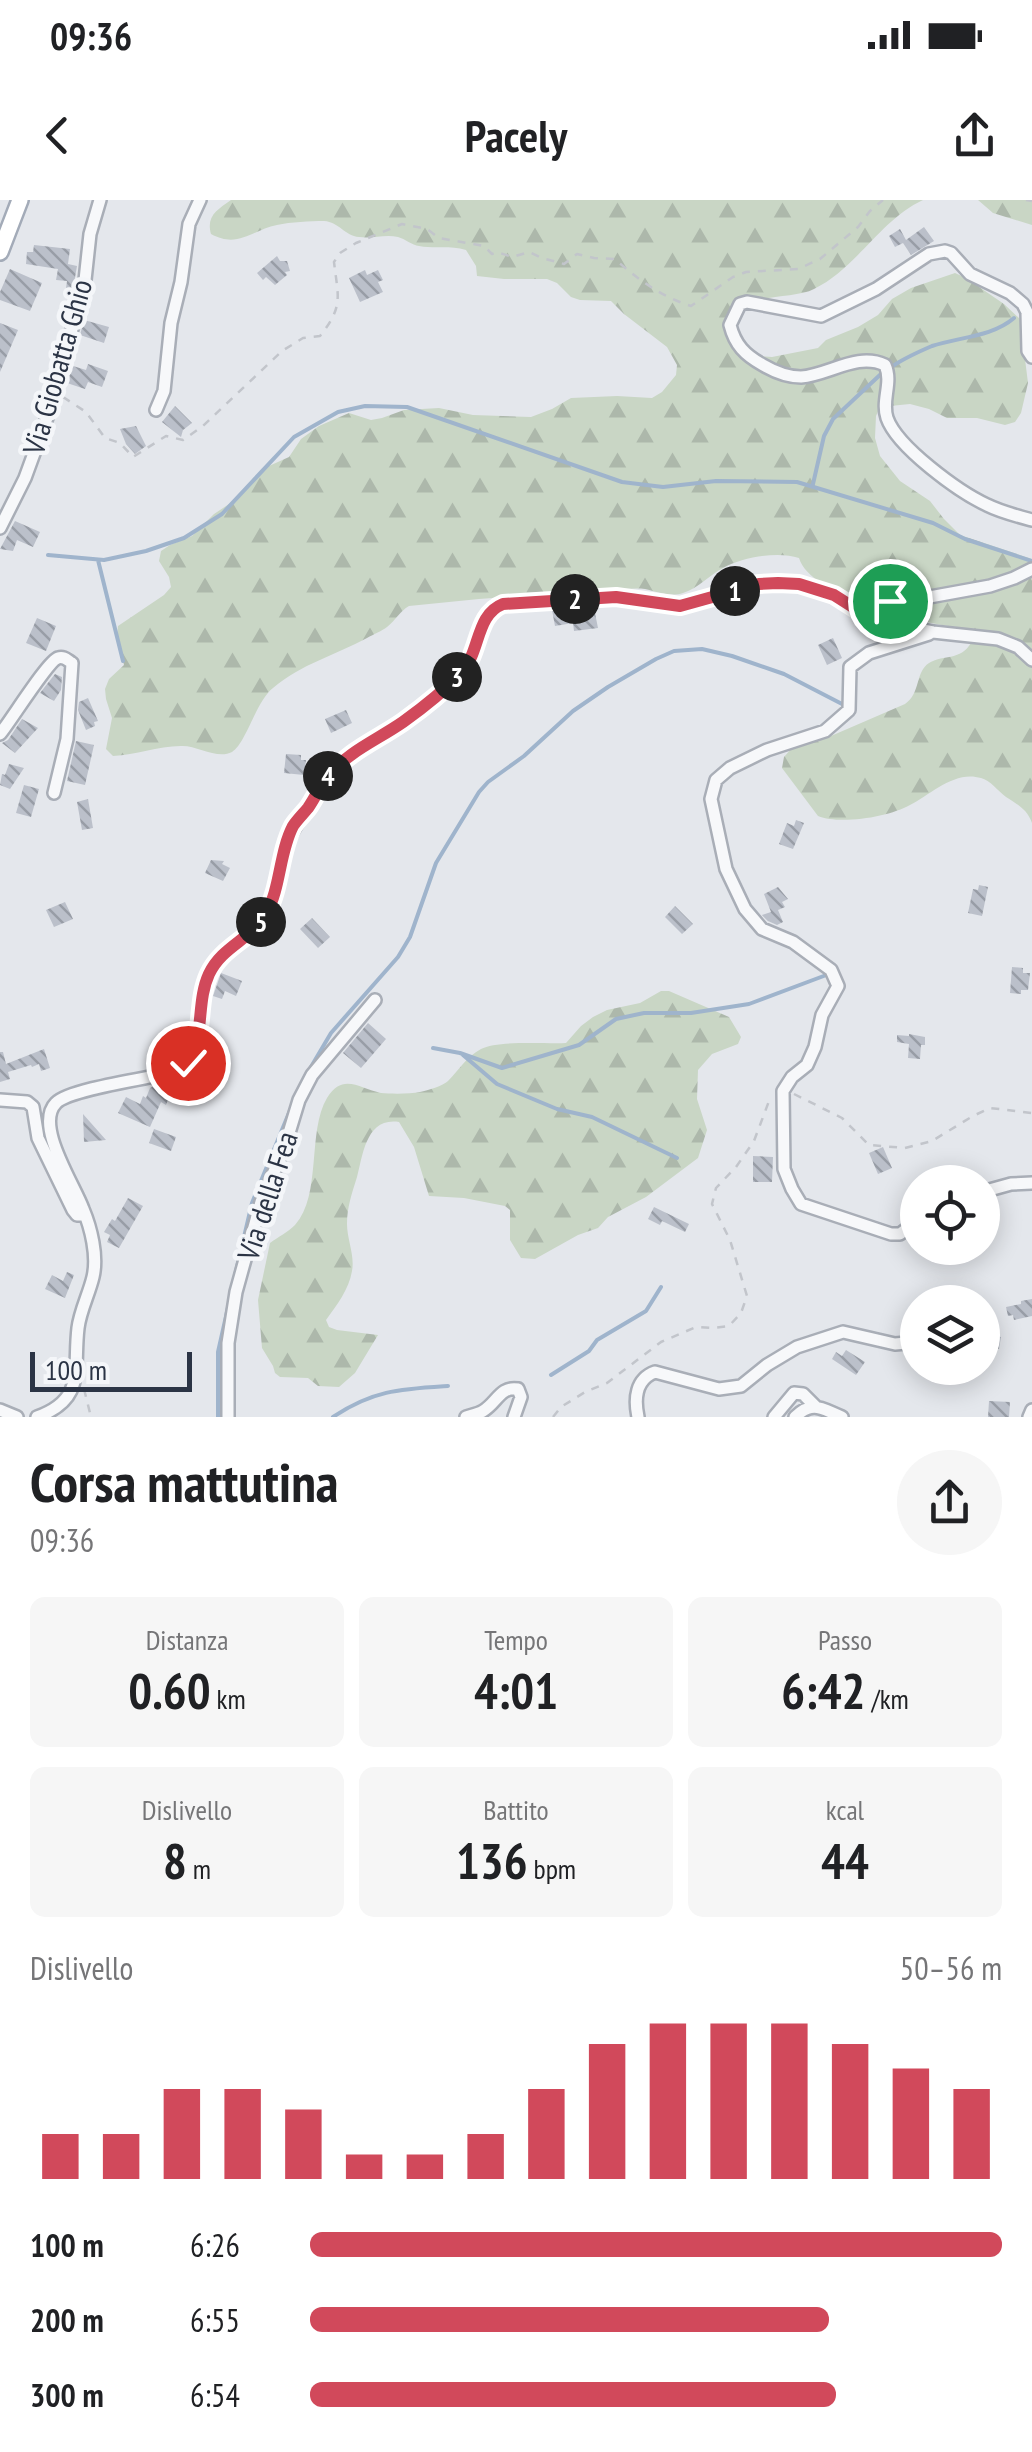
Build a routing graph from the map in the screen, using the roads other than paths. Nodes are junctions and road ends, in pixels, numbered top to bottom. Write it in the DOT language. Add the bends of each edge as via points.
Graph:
graph roads {
  1 [pos="20,200"];
  2 [pos="100,200"];
  3 [pos="200,200"];
  4 [pos="0,252"];
  5 [pos="1032,357"];
  6 [pos="156,410"];
  7 [pos="1032,520"];
  8 [pos="0,528"];
  9 [pos="1032,570"];
  10 [pos="856,609"];
  11 [pos="933,632"];
  12 [pos="1032,660"];
  13 [pos="0,734"];
  14 [pos="54,793"];
  15 [pos="375,1000"];
  16 [pos="0,1100"];
  17 [pos="1032,1183"];
  18 [pos="1000,1187"];
  19 [pos="85,1214"];
  20 [pos="900,1234"];
  21 [pos="900,1344"];
  22 [pos="815,1406"];
  23 [pos="0,1410"];
  24 [pos="1032,1410"];
  25 [pos="17,1417"];
  26 [pos="36,1417"];
  27 [pos="228,1417"];
  28 [pos="466,1417"];
  29 [pos="514,1417"];
  30 [pos="638,1417"];
  31 [pos="774,1417"];
  32 [pos="795,1417"];
  33 [pos="842,1417"];
  34 [pos="1029,1417"];
  1 -- 4 [label="main road"];
  2 -- 8 [label="street, Via Giobatta Ghio" via="55,392"];
  3 -- 6 [label="street" via="188,224"];
  5 -- 7 [label="street" via="1023,304 945,251 820,316 747,302 730,325 741,350 780,374 802,377 869,360 885,365 886,414 914,454 984,504"];
  9 -- 10 [label="street" via="990,586"];
  10 -- 11 [label="street"];
  10 -- 19 [label="street" via="834,595 778,583 680,606 616,597 491,609 464,669 434,700 349,757 294,826 266,914 220,955 207,978 196,1044 182,1070 66,1096 52,1108 50,1136"];
  11 -- 12 [label="street" via="998,639"];
  11 -- 20 [label="street" via="869,653 850,667 849,710 826,731 722,773 711,798 726,869 745,910 762,929 831,970 838,986 807,1065 792,1077 788,1092 784,1169 792,1189 801,1204"];
  13 -- 14 [label="street" via="47,666 56,658 72,664 67,739"];
  15 -- 27 [label="street, Via della Fea" via="312,1076 261,1202 236,1292"];
  16 -- 19 [label="street" via="33,1106 38,1138 73,1210"];
  17 -- 18 [label="street"];
  19 -- 26 [label="street" via="94,1272 78,1328 73,1386 52,1412"];
  21 -- 30 [label="street" via="843,1332 796,1347 741,1386 719,1389 655,1372 639,1383"];
  22 -- 31 [label="street" via="794,1393"];
  22 -- 32 [label="street"];
  22 -- 33 [label="street"];
  23 -- 25 [label="street"];
  24 -- 34 [label="street"];
  28 -- 29 [label="street" via="512,1387 521,1394"];
}
